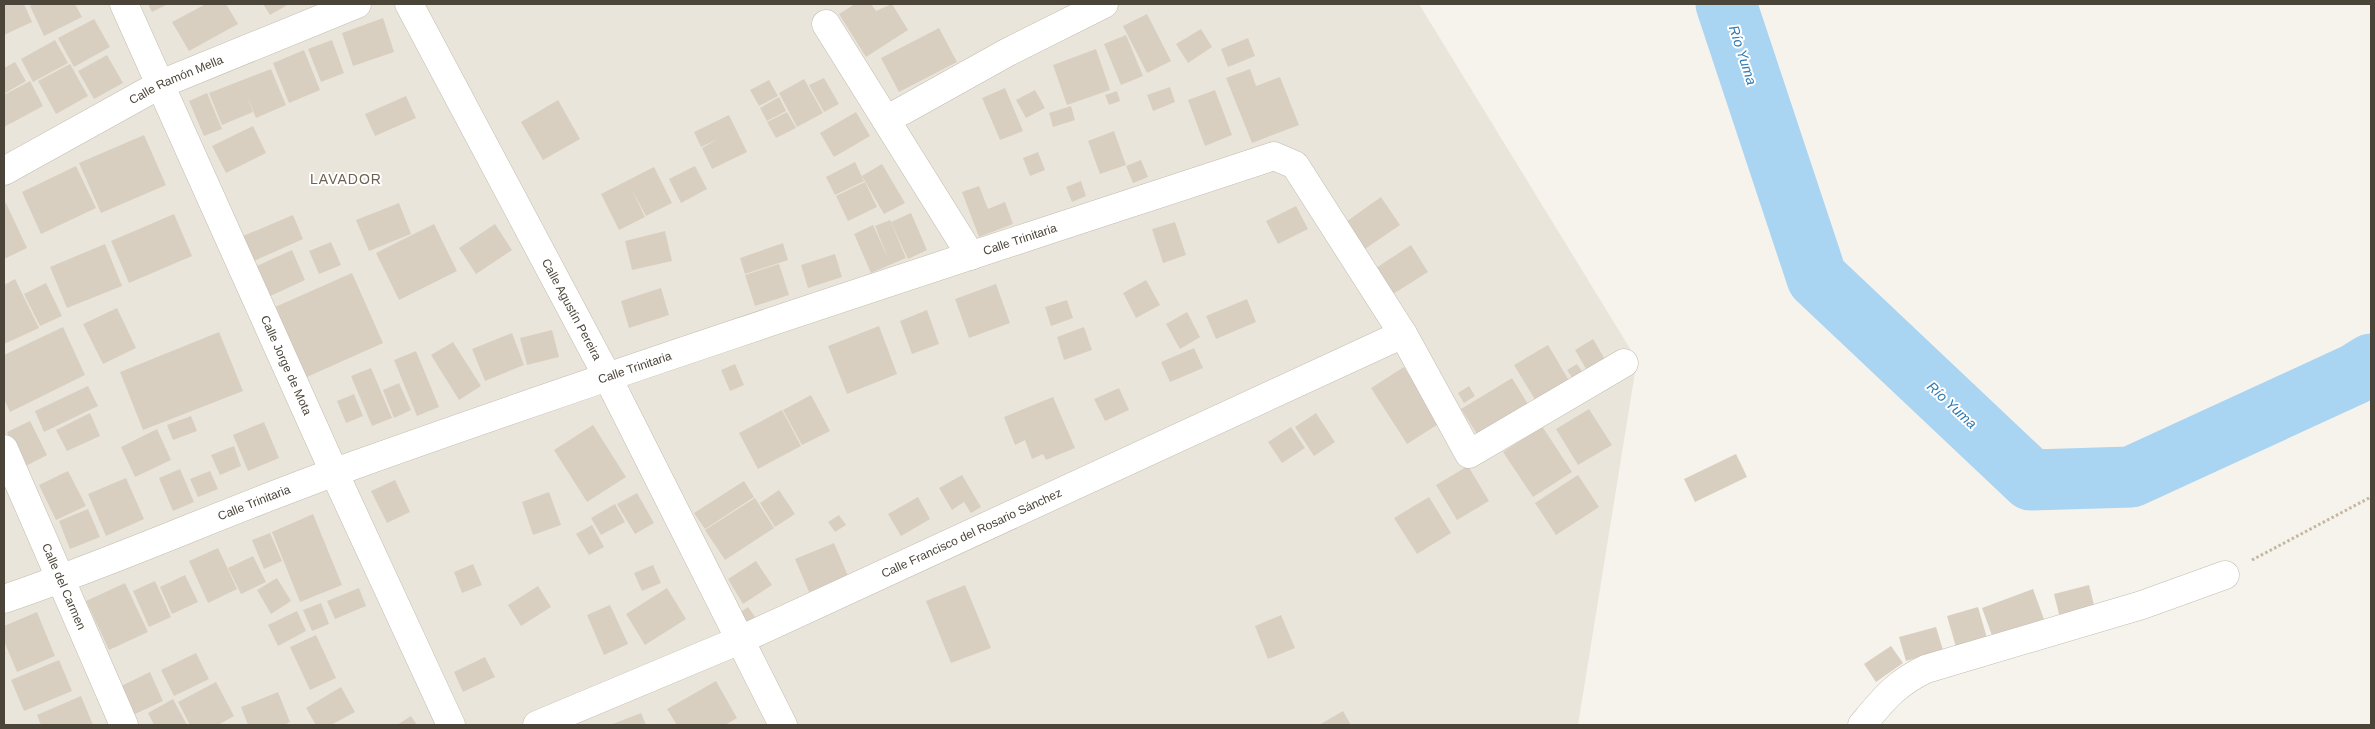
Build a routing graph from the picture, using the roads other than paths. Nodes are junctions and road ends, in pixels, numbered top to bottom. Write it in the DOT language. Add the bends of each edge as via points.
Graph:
graph roads {
  1 [pos="124,4"];
  2 [pos="357,4"];
  3 [pos="409,4"];
  4 [pos="1104,4"];
  5 [pos="826,24"];
  6 [pos="162,84"];
  7 [pos="886,120"];
  8 [pos="4,171"];
  9 [pos="971,256"];
  10 [pos="1403,334"];
  11 [pos="1624,363"];
  12 [pos="607,376"];
  13 [pos="4,449"];
  14 [pos="334,472"];
  15 [pos="2226,575"];
  16 [pos="61,580"];
  17 [pos="4,599"];
  18 [pos="740,640"];
  19 [pos="124,725"];
  20 [pos="451,725"];
  21 [pos="537,725"];
  22 [pos="783,725"];
  23 [pos="1862,725"];
  1 -- 6 [label="street, Calle Jorge de Mota"];
  2 -- 6 [label="street, Calle Ramón Mella"];
  3 -- 12 [label="street, Calle Agustín Pereira"];
  4 -- 7 [label="street" via="1008,52"];
  5 -- 7 [label="street"];
  6 -- 8 [label="street, Calle Ramón Mella"];
  6 -- 14 [label="street, Calle Jorge de Mota"];
  7 -- 9 [label="street"];
  9 -- 10 [label="street, Calle Trinitaria" via="1274,156 1295,166"];
  9 -- 12 [label="street, Calle Trinitaria"];
  10 -- 11 [label="street" via="1469,454"];
  10 -- 18 [label="street, Calle Francisco del Rosario Sánchez"];
  12 -- 14 [label="street, Calle Trinitaria"];
  12 -- 18 [label="street, Calle Agustín Pereira"];
  13 -- 16 [label="street, Calle del Carmen"];
  14 -- 16 [label="street, Calle Trinitaria"];
  14 -- 20 [label="street, Calle Jorge de Mota"];
  15 -- 23 [label="street" via="2142,605 1926,669 1890,692"];
  16 -- 17 [label="street, Calle Trinitaria"];
  16 -- 19 [label="street, Calle del Carmen"];
  18 -- 21 [label="street, Calle Francisco del Rosario Sánchez"];
  18 -- 22 [label="street, Calle Agustín Pereira"];
}
